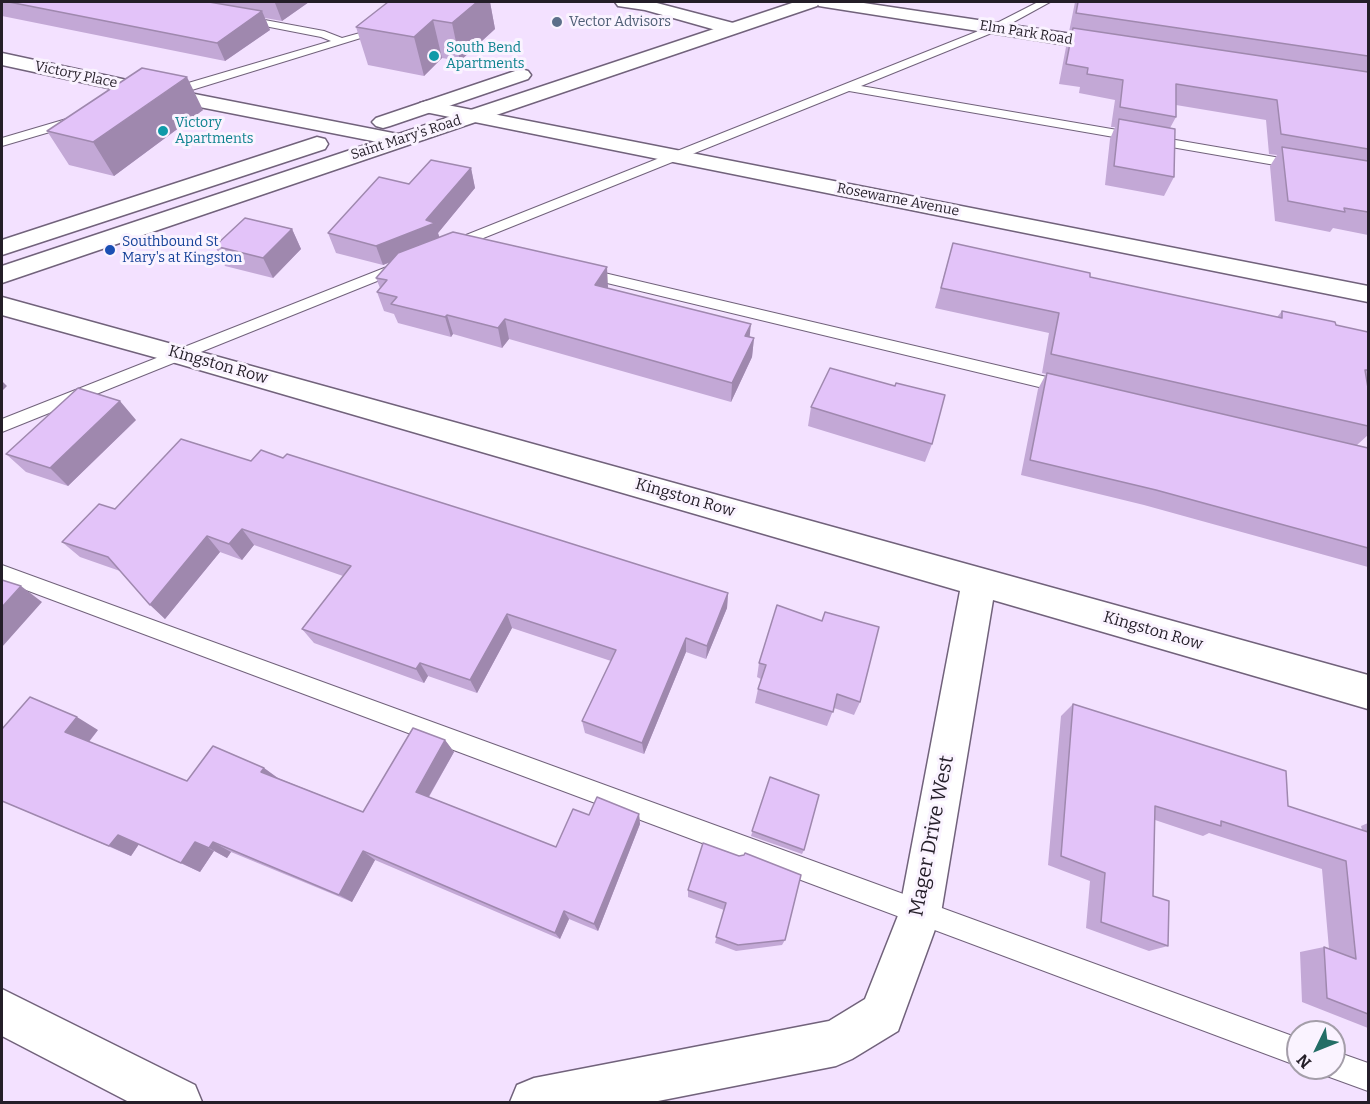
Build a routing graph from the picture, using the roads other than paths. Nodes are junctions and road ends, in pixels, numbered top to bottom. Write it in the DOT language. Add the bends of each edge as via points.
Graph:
graph roads {
  1 [pos="624,2"];
  2 [pos="811,2"];
  3 [pos="825,2"];
  4 [pos="1045,2"];
  5 [pos="230,16"];
  6 [pos="693,18"];
  7 [pos="727,18"];
  8 [pos="398,25"];
  9 [pos="995,28"];
  10 [pos="660,29"];
  11 [pos="342,42"];
  12 [pos="1135,49"];
  13 [pos="2,58"];
  14 [pos="538,70"];
  15 [pos="848,87"];
  16 [pos="164,94"];
  17 [pos="135,103"];
  18 [pos="427,106"];
  19 [pos="90,116"];
  20 [pos="473,116"];
  21 [pos="353,132"];
  22 [pos="398,140"];
  23 [pos="2,142"];
  24 [pos="677,157"];
  25 [pos="1311,167"];
  26 [pos="457,244"];
  27 [pos="2,248"];
  28 [pos="480,249"];
  29 [pos="435,253"];
  30 [pos="413,262"];
  31 [pos="573,271"];
  32 [pos="2,275"];
  33 [pos="1368,294"];
  34 [pos="2,306"];
  35 [pos="182,355"];
  36 [pos="1080,390"];
  37 [pos="2,426"];
  38 [pos="2,573"];
  39 [pos="979,581"];
  40 [pos="1368,692"];
  41 [pos="920,913"];
  42 [pos="2,1012"];
  43 [pos="1286,1048"];
  44 [pos="1346,1069"];
  45 [pos="1368,1077"];
  46 [pos="178,1102"];
  47 [pos="534,1102"];
  1 -- 6 [label="street"];
  2 -- 7 [label="street, Saint Mary's Road"];
  3 -- 9 [label="street, Elm Park Road"];
  4 -- 9 [label="lane"];
  5 -- 11 [label="lane" via="324,34"];
  6 -- 7 [label="street, Saint Mary's Road"];
  6 -- 10 [label="street, Saint Mary's Road"];
  7 -- 20 [label="street, Saint Mary's Road"];
  8 -- 11 [label="lane"];
  9 -- 12 [label="street, Elm Park Road"];
  9 -- 15 [label="lane"];
  11 -- 16 [label="lane"];
  13 -- 16 [label="street, Victory Place"];
  14 -- 18 [label="street, Saint Mary's Road"];
  15 -- 24 [label="lane"];
  15 -- 25 [label="lane"];
  16 -- 17 [label="lane"];
  16 -- 21 [label="street, Victory Place"];
  18 -- 20 [label="street, Rosewarne Avenue"];
  18 -- 21 [label="street, Saint Mary's Road"];
  19 -- 23 [label="lane"];
  20 -- 22 [label="street, Saint Mary's Road"];
  20 -- 24 [label="street, Rosewarne Avenue"];
  21 -- 22 [label="street, Victory Place"];
  21 -- 27 [label="street, Saint Mary's Road"];
  22 -- 32 [label="street, Saint Mary's Road"];
  24 -- 26 [label="lane"];
  24 -- 33 [label="street, Rosewarne Avenue"];
  26 -- 28 [label="lane"];
  26 -- 29 [label="lane"];
  30 -- 35 [label="lane"];
  31 -- 36 [label="lane"];
  34 -- 35 [label="street, Kingston Row"];
  35 -- 37 [label="lane"];
  35 -- 39 [label="street, Kingston Row"];
  38 -- 41 [label="lane"];
  39 -- 40 [label="street, Kingston Row"];
  39 -- 41 [label="street, Mager Drive West"];
  41 -- 43 [label="lane"];
  41 -- 47 [label="street, Mager Drive West" via="882,1015 836,1043"];
  42 -- 46 [label="street"];
  44 -- 45 [label="lane"];
}
